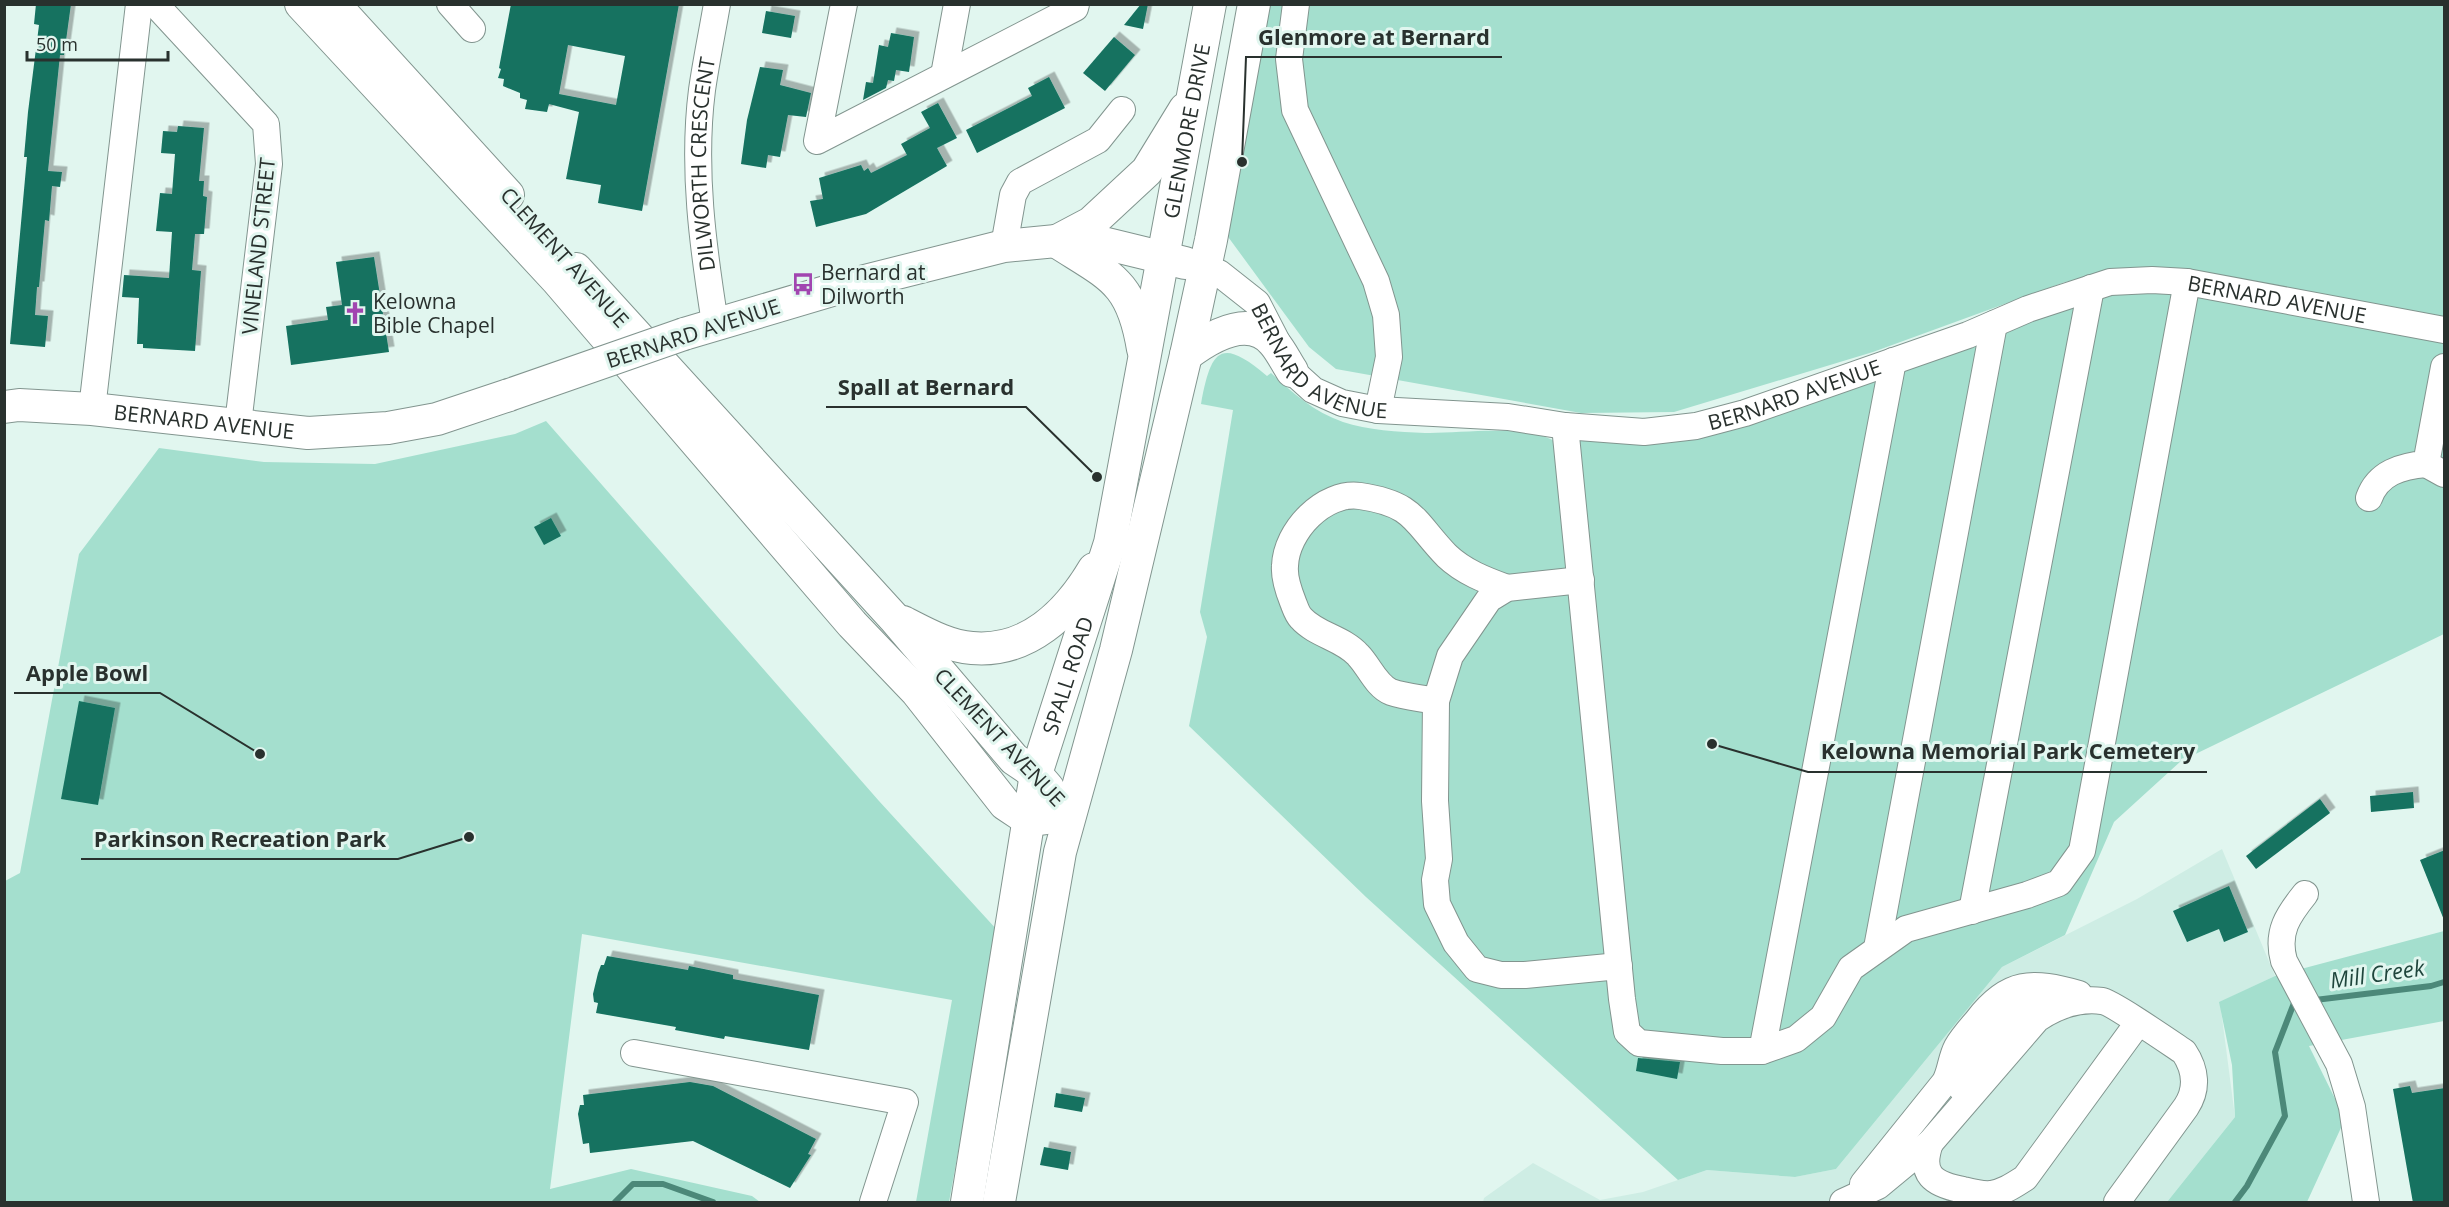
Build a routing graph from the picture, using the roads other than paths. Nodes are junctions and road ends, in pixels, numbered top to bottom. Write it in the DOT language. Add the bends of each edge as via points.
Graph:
graph roads {
  1 [pos="139,4"];
  2 [pos="155,4"];
  3 [pos="301,4"];
  4 [pos="334,4"];
  5 [pos="717,4"];
  6 [pos="844,4"];
  7 [pos="957,4"];
  8 [pos="1076,4"];
  9 [pos="1210,4"];
  10 [pos="1254,4"];
  11 [pos="1296,4"];
  12 [pos="944,75"];
  13 [pos="1194,94"];
  14 [pos="1122,110"];
  15 [pos="1056,241"];
  16 [pos="1004,246"];
  17 [pos="1164,257"];
  18 [pos="1204,268"];
  19 [pos="2187,282"];
  20 [pos="2091,288"];
  21 [pos="715,323"];
  22 [pos="1994,324"];
  23 [pos="2442,330"];
  24 [pos="1186,355"];
  25 [pos="1145,360"];
  26 [pos="1893,361"];
  27 [pos="2445,367"];
  28 [pos="1292,371"];
  29 [pos="4,407"];
  30 [pos="92,409"];
  31 [pos="1378,410"];
  32 [pos="238,424"];
  33 [pos="1565,426"];
  34 [pos="2435,469"];
  35 [pos="2369,498"];
  36 [pos="1110,543"];
  37 [pos="1581,580"];
  38 [pos="1507,588"];
  39 [pos="894,618"];
  40 [pos="1436,701"];
  41 [pos="1036,774"];
  42 [pos="1070,814"];
  43 [pos="1029,820"];
  44 [pos="2306,894"];
  45 [pos="1972,911"];
  46 [pos="1877,948"];
  47 [pos="1619,966"];
  48 [pos="2079,994"];
  49 [pos="2104,1001"];
  50 [pos="2138,1023"];
  51 [pos="1762,1051"];
  52 [pos="634,1053"];
  53 [pos="1955,1111"];
  54 [pos="1930,1143"];
  55 [pos="2021,1192"];
  56 [pos="873,1203"];
  57 [pos="967,1203"];
  58 [pos="999,1203"];
  59 [pos="1843,1203"];
  60 [pos="2117,1203"];
  61 [pos="2366,1203"];
  1 -- 30 [label="street"];
  2 -- 32 [label="street, VINELAND STREET" via="266,124 269,164"];
  3 -- 43 [label="main road, CLEMENT AVENUE" via="557,280 852,624 917,692 1005,804"];
  4 -- 39 [label="main road, CLEMENT AVENUE"];
  5 -- 21 [label="street, DILWORTH CRESCENT" via="702,92 699,151 701,223"];
  6 -- 12 [label="street" via="817,141"];
  7 -- 12 [label="street"];
  8 -- 12 [label="street" via="1075,8"];
  9 -- 13 [label="main road, GLENMORE DRIVE"];
  10 -- 18 [label="main road, GLENMORE DRIVE"];
  11 -- 31 [label="street" via="1289,59 1295,110 1376,281 1386,315 1389,357"];
  13 -- 15 [label="main road" via="1147,171 1091,223"];
  13 -- 17 [label="main road, GLENMORE DRIVE"];
  13 -- 18 [label="main road"];
  14 -- 16 [label="street" via="1098,140 1020,182 1013,195"];
  15 -- 16 [label="main road, BERNARD AVENUE"];
  15 -- 17 [label="main road, BERNARD AVENUE" via="1103,243"];
  15 -- 25 [label="main road" via="1120,285 1138,318"];
  16 -- 21 [label="main road, BERNARD AVENUE"];
  17 -- 18 [label="main road, BERNARD AVENUE"];
  17 -- 25 [label="main road, SPALL ROAD"];
  18 -- 24 [label="main road, SPALL ROAD"];
  18 -- 28 [label="street, BERNARD AVENUE" via="1219,273 1257,303"];
  19 -- 20 [label="street, BERNARD AVENUE" via="2141,280"];
  19 -- 23 [label="street, BERNARD AVENUE"];
  19 -- 45 [label="street" via="2082,851 2059,883"];
  20 -- 22 [label="street, BERNARD AVENUE"];
  20 -- 45 [label="street"];
  21 -- 32 [label="main road, BERNARD AVENUE, bridge" via="437,419 388,428 308,433"];
  22 -- 26 [label="street, BERNARD AVENUE"];
  22 -- 46 [label="street"];
  24 -- 28 [label="main road" via="1208,338 1230,329 1256,329 1274,341"];
  24 -- 42 [label="main road, SPALL ROAD" via="1116,650"];
  25 -- 36 [label="main road, SPALL ROAD"];
  26 -- 33 [label="street, BERNARD AVENUE" via="1745,413 1696,426 1644,432"];
  26 -- 51 [label="street"];
  27 -- 34 [label="street"];
  28 -- 31 [label="street, BERNARD AVENUE" via="1313,390 1342,403"];
  29 -- 30 [label="main road, BERNARD AVENUE"];
  30 -- 32 [label="main road, BERNARD AVENUE"];
  31 -- 33 [label="street, BERNARD AVENUE" via="1508,417"];
  33 -- 37 [label="street"];
  34 -- 35 [label="street" via="2407,465 2390,472"];
  36 -- 39 [label="main road" via="1088,580 1053,621 1041,632 1009,646 972,648 939,640"];
  36 -- 41 [label="main road, SPALL ROAD"];
  37 -- 38 [label="street"];
  37 -- 47 [label="street"];
  38 -- 40 [label="street" via="1489,599 1450,656"];
  38 -- 40 [label="street" via="1476,577 1448,556 1405,510 1357,495 1327,502 1305,519 1290,541 1285,567 1300,618 1357,654 1390,692"];
  39 -- 41 [label="main road, CLEMENT AVENUE" via="1014,759"];
  40 -- 47 [label="street" via="1439,859 1435,880 1437,904 1456,943 1477,969 1501,975"];
  41 -- 42 [label="main road, CLEMENT AVENUE"];
  41 -- 43 [label="main road, SPALL ROAD"];
  42 -- 43 [label="main road, CLEMENT AVENUE"];
  42 -- 58 [label="main road, SPALL ROAD" via="1048,913"];
  43 -- 57 [label="main road, SPALL ROAD"];
  44 -- 61 [label="street" via="2290,913 2280,945 2284,960 2339,1064 2352,1107"];
  45 -- 46 [label="street" via="1906,929"];
  46 -- 51 [label="street" via="1851,968 1823,1017 1796,1039"];
  47 -- 51 [label="street" via="1627,1032 1639,1043"];
  48 -- 49 [label="street"];
  48 -- 53 [label="street" via="2040,993 2026,1002 1973,1064"];
  48 -- 59 [label="street" via="2034,986 2013,988 1998,998 1956,1048 1952,1070 1941,1087 1861,1187"];
  49 -- 50 [label="street"];
  49 -- 53 [label="street" via="2054,1007 2037,1019"];
  50 -- 55 [label="street" via="2025,1178"];
  50 -- 60 [label="street" via="2184,1052 2192,1063 2195,1085 2193,1097"];
  52 -- 56 [label="street" via="905,1102"];
  53 -- 54 [label="street"];
  54 -- 55 [label="street" via="1925,1156 1927,1169 1933,1180 1943,1186 1989,1195 2010,1188"];
  54 -- 59 [label="street" via="1878,1186"];
}
